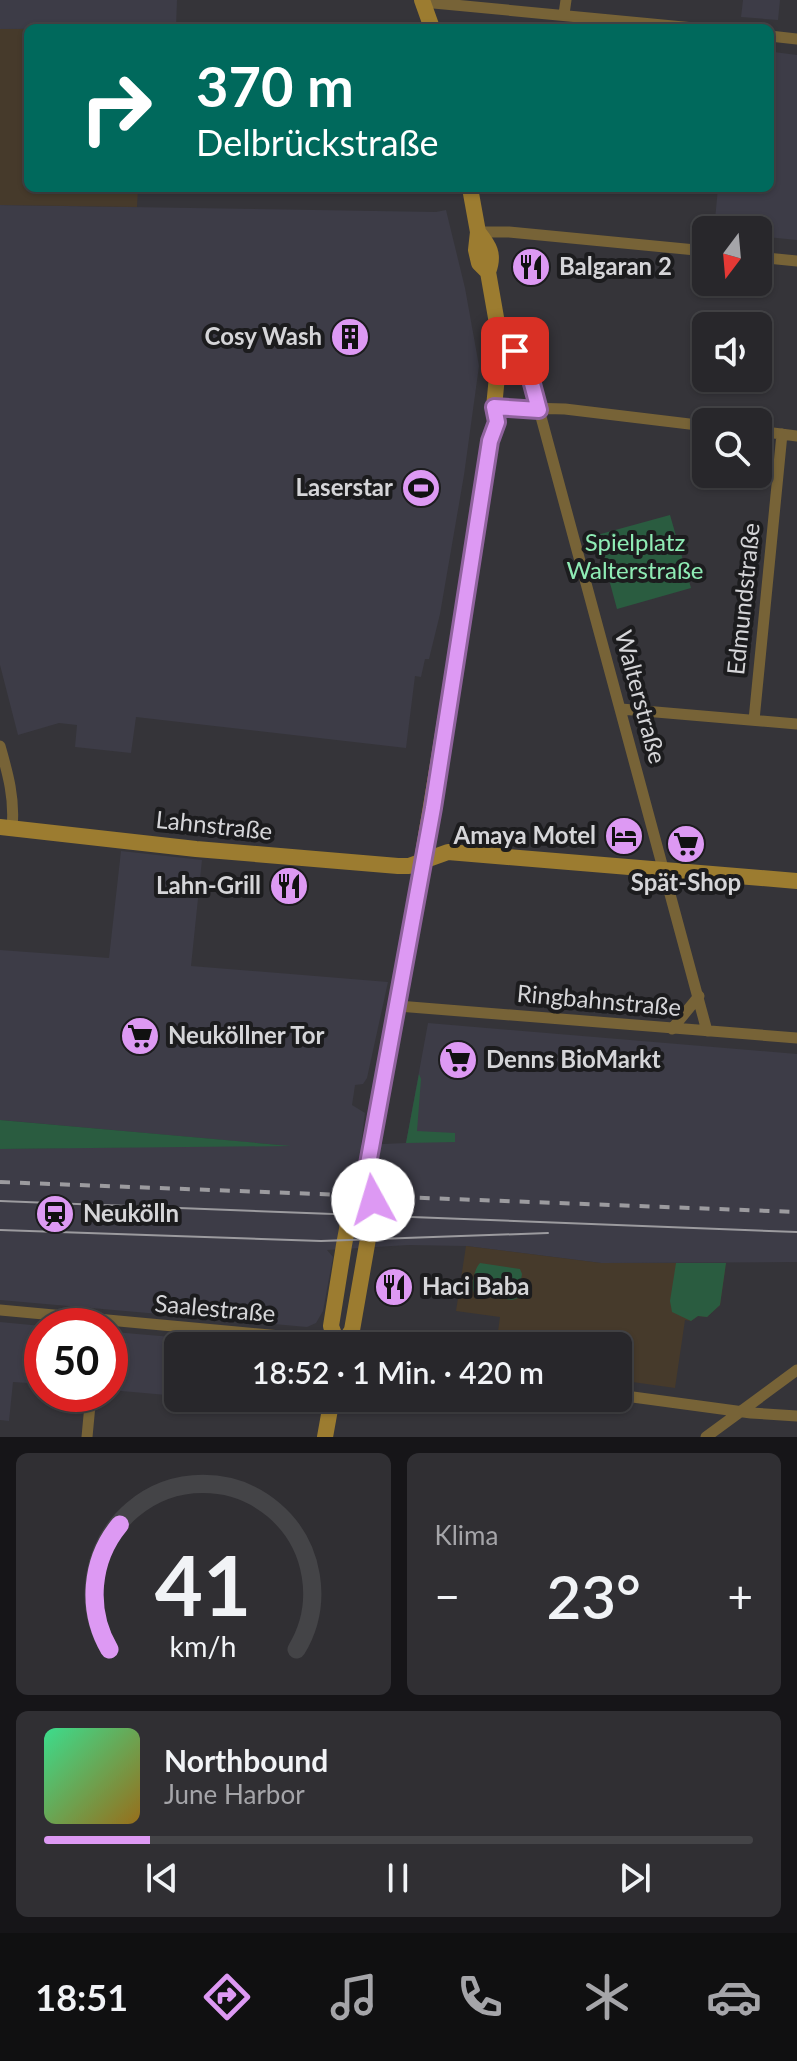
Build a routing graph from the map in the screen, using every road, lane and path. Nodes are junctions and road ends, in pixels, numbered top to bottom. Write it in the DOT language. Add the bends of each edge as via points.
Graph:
graph roads {
  1 [pos="566,0"];
  2 [pos="423,1"];
  3 [pos="564,14"];
  4 [pos="431,24"];
  5 [pos="657,24"];
  6 [pos="774,36"];
  7 [pos="797,39"];
  8 [pos="471,192"];
  9 [pos="478,232"];
  10 [pos="692,250"];
  11 [pos="772,258"];
  12 [pos="797,261"];
  13 [pos="499,341"];
  14 [pos="494,407"];
  15 [pos="539,410"];
  16 [pos="692,424"];
  17 [pos="772,433"];
  18 [pos="782,434"];
  19 [pos="797,436"];
  20 [pos="621,709"];
  21 [pos="754,720"];
  22 [pos="797,724"];
  23 [pos="0,746"];
  24 [pos="6,828"];
  25 [pos="423,860"];
  26 [pos="664,869"];
  27 [pos="797,881"];
  28 [pos="699,996"];
  29 [pos="398,1006"];
  30 [pos="672,1029"];
  31 [pos="707,1031"];
  32 [pos="797,1038"];
  33 [pos="0,1310"];
  34 [pos="24,1313"];
  35 [pos="128,1324"];
  36 [pos="224,1332"];
  37 [pos="350,1332"];
  38 [pos="797,1370"];
  39 [pos="632,1397"];
  40 [pos="742,1411"];
  41 [pos="89,1412"];
  42 [pos="329,1412"];
  43 [pos="797,1416"];
  44 [pos="87,1437"];
  45 [pos="325,1437"];
  46 [pos="706,1437"];
  1 -- 3 [label="street"];
  2 -- 3 [label="street"];
  2 -- 4 [label="main road"];
  3 -- 5 [label="street"];
  6 -- 7 [label="street"];
  8 -- 9 [label="main road"];
  9 -- 10 [label="street"];
  9 -- 13 [label="main road" via="477,258 488,272"];
  11 -- 12 [label="street"];
  13 -- 14 [label="main road"];
  13 -- 15 [label="street, Walterstraße" via="527,365"];
  14 -- 15 [label="street"];
  14 -- 25 [label="main road" via="484,426 490,441"];
  15 -- 16 [label="street"];
  15 -- 20 [label="street, Walterstraße"];
  17 -- 18 [label="street"];
  18 -- 19 [label="street"];
  18 -- 21 [label="street, Edmundstraße"];
  20 -- 21 [label="street"];
  20 -- 26 [label="street, Walterstraße"];
  21 -- 22 [label="street"];
  23 -- 24 [label="street" via="14,807"];
  24 -- 25 [label="main road, Lahnstraße" via="385,865 409,866"];
  25 -- 26 [label="main road, Lahnstraße" via="448,852"];
  25 -- 29 [label="main road"];
  26 -- 27 [label="main road, Lahnstraße"];
  26 -- 28 [label="street, Walterstraße"];
  28 -- 30 [label="street"];
  28 -- 31 [label="street, Walterstraße"];
  29 -- 30 [label="street, Ringbahnstraße"];
  29 -- 37 [label="main road" via="366,1175 372,1216"];
  30 -- 31 [label="street, Ringbahnstraße"];
  31 -- 32 [label="street, Ringbahnstraße"];
  33 -- 34 [label="street, Saalestraße"];
  35 -- 36 [label="street, Saalestraße"];
  38 -- 40 [label="street"];
  39 -- 40 [label="street"];
  40 -- 43 [label="street"];
  40 -- 46 [label="street"];
  41 -- 44 [label="street"];
  42 -- 45 [label="main road"];
}
